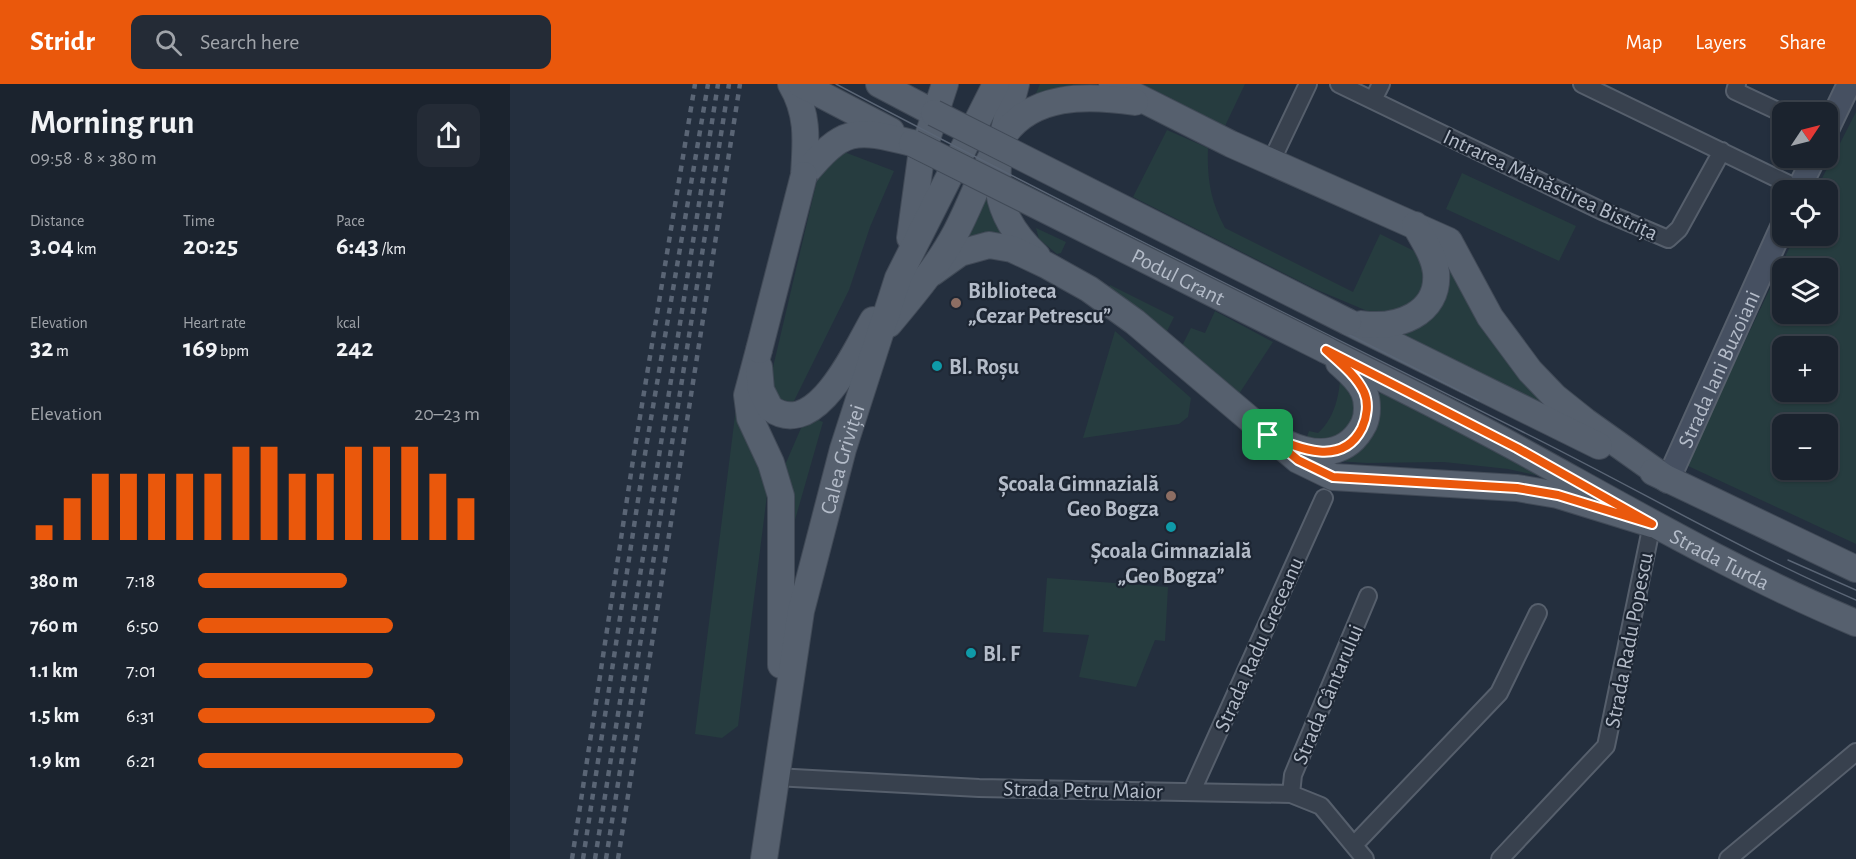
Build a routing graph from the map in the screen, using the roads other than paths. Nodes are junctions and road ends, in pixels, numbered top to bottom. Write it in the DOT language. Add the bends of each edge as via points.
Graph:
graph roads {
  1 [pos="791,84"];
  2 [pos="801,84"];
  3 [pos="879,84"];
  4 [pos="901,84"];
  5 [pos="945,84"];
  6 [pos="996,84"];
  7 [pos="1016,84"];
  8 [pos="1112,84"];
  9 [pos="1308,84"];
  10 [pos="1339,84"];
  11 [pos="1381,84"];
  12 [pos="1582,84"];
  13 [pos="1737,84"];
  14 [pos="1849,84"];
  15 [pos="1373,100"];
  16 [pos="1150,105"];
  17 [pos="1838,107"];
  18 [pos="1772,108"];
  19 [pos="934,113"];
  20 [pos="1002,138"];
  21 [pos="912,143"];
  22 [pos="1722,152"];
  23 [pos="1271,162"];
  24 [pos="804,175"];
  25 [pos="1778,180"];
  26 [pos="1415,225"];
  27 [pos="1773,246"];
  28 [pos="1046,265"];
  29 [pos="903,267"];
  30 [pos="932,273"];
  31 [pos="1348,322"];
  32 [pos="879,336"];
  33 [pos="759,350"];
  34 [pos="1326,350"];
  35 [pos="1268,435"];
  36 [pos="1556,470"];
  37 [pos="1668,480"];
  38 [pos="1324,498"];
  39 [pos="1652,524"];
  40 [pos="1856,569"];
  41 [pos="1368,596"];
  42 [pos="1538,614"];
  43 [pos="1856,623"];
  44 [pos="782,725"];
  45 [pos="1856,752"];
  46 [pos="775,777"];
  47 [pos="1192,791"];
  48 [pos="1291,794"];
  49 [pos="1354,846"];
  50 [pos="764,859"];
  51 [pos="1365,859"];
  52 [pos="1500,859"];
  53 [pos="1728,859"];
  1 -- 24 [label="main road" via="805,116"];
  2 -- 21 [label="main road, Podul Grant"];
  3 -- 19 [label="main road, Podul Grant"];
  4 -- 19 [label="main road"];
  5 -- 29 [label="main road" via="921,157"];
  6 -- 29 [label="main road, Calea Griviței"];
  7 -- 20 [label="main road"];
  8 -- 16 [label="main road"];
  9 -- 23 [label="street"];
  10 -- 15 [label="street"];
  11 -- 15 [label="street"];
  12 -- 22 [label="street"];
  13 -- 18 [label="street" via="1735,91"];
  14 -- 17 [label="street"];
  15 -- 22 [label="street, Intrarea Mănăstirea Bistrița" via="1668,239 1679,229"];
  16 -- 20 [label="main road" via="1063,99 1027,114"];
  16 -- 23 [label="main road"];
  19 -- 31 [label="main road, Podul Grant, bridge"];
  20 -- 28 [label="main road" via="997,185 1001,206 1022,242"];
  20 -- 30 [label="main road"];
  21 -- 24 [label="main road" via="873,132 846,136 822,153"];
  21 -- 34 [label="main road, Podul Grant, bridge"];
  22 -- 25 [label="street"];
  23 -- 26 [label="main road"];
  24 -- 33 [label="main road, bridge"];
  26 -- 31 [label="main road" via="1436,272 1429,303 1408,320 1391,325"];
  26 -- 37 [label="main road" via="1449,241 1506,341 1555,397"];
  27 -- 37 [label="street, Strada Iani Buzoiani"];
  28 -- 30 [label="main road" via="1012,249 989,245 960,253"];
  28 -- 35 [label="main road" via="1136,322"];
  29 -- 32 [label="main road, Calea Griviței"];
  29 -- 33 [label="main road" via="837,380 807,413 784,414 767,404 761,390"];
  30 -- 32 [label="main road"];
  31 -- 37 [label="main road, Podul Grant"];
  32 -- 44 [label="main road, Calea Griviței" via="820,534 801,611"];
  33 -- 44 [label="main road" via="747,395 750,418 781,496"];
  34 -- 35 [label="main road" via="1364,392 1366,419 1359,434 1348,445 1320,453"];
  34 -- 36 [label="main road, Podul Grant"];
  35 -- 39 [label="main road" via="1298,460 1333,477 1517,488 1558,495"];
  36 -- 39 [label="main road, Strada Turda"];
  37 -- 40 [label="main road"];
  38 -- 47 [label="street, Strada Radu Greceanu"];
  39 -- 43 [label="main road, Strada Turda" via="1780,591"];
  39 -- 52 [label="street, Strada Radu Popescu" via="1606,746"];
  41 -- 48 [label="street, Strada Cântarului" via="1293,775"];
  42 -- 49 [label="street" via="1499,693"];
  44 -- 46 [label="main road, Calea Griviței"];
  45 -- 53 [label="street"];
  46 -- 47 [label="street, Strada Petru Maior" via="979,788"];
  46 -- 50 [label="main road, Calea Griviței"];
  47 -- 48 [label="street, Strada Petru Maior"];
  48 -- 49 [label="street, Strada Petru Maior" via="1320,806"];
  49 -- 51 [label="street, Strada Petru Maior"];
}
